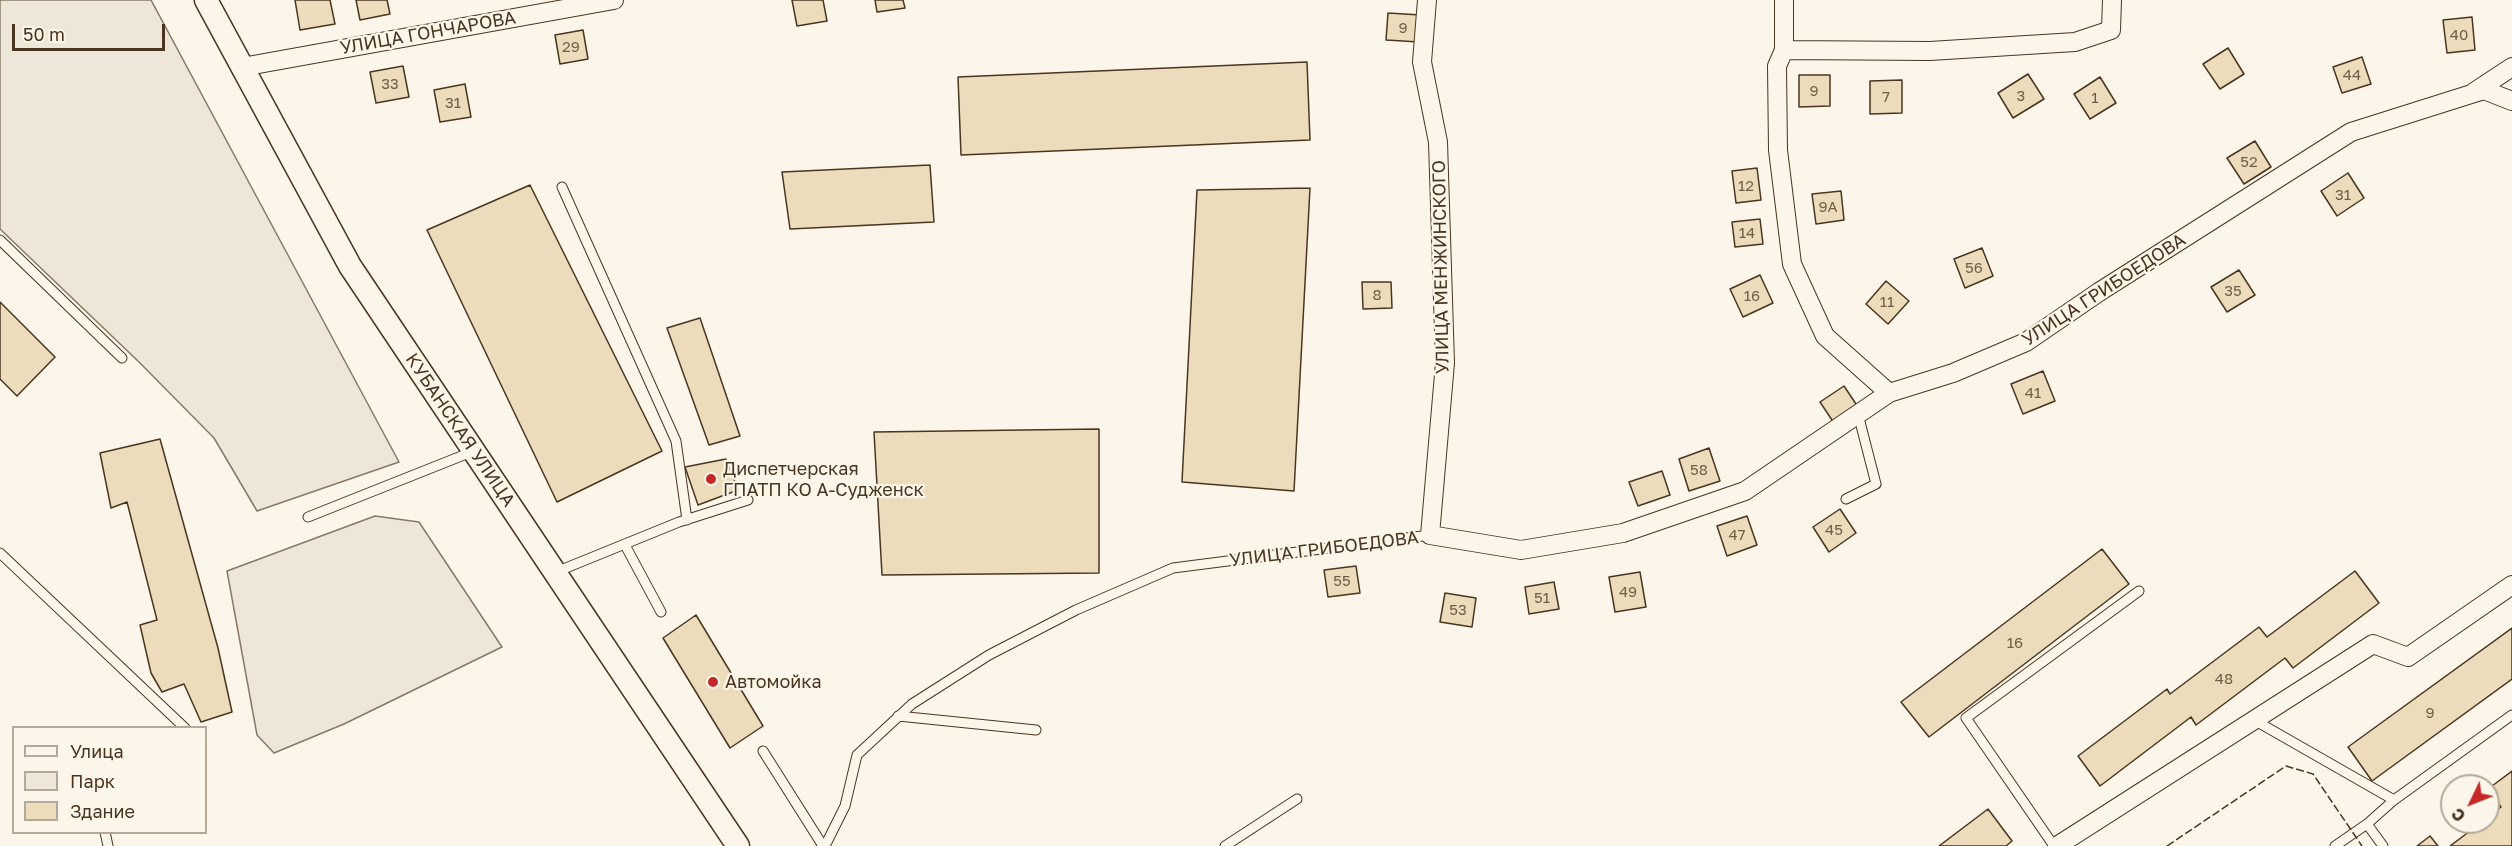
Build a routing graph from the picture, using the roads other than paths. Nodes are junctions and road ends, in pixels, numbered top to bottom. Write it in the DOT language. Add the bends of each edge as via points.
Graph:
graph roads {
  1 [pos="206,0"];
  2 [pos="614,0"];
  3 [pos="1426,0"];
  4 [pos="1784,0"];
  5 [pos="2112,0"];
  6 [pos="1784,50"];
  7 [pos="242,67"];
  8 [pos="2512,67"];
  9 [pos="2473,93"];
  10 [pos="2512,101"];
  11 [pos="562,187"];
  12 [pos="0,240"];
  13 [pos="122,358"];
  14 [pos="1889,393"];
  15 [pos="1858,414"];
  16 [pos="474,451"];
  17 [pos="1846,498"];
  18 [pos="748,500"];
  19 [pos="308,516"];
  20 [pos="687,520"];
  21 [pos="1430,535"];
  22 [pos="625,545"];
  23 [pos="0,553"];
  24 [pos="554,573"];
  25 [pos="2512,585"];
  26 [pos="2139,591"];
  27 [pos="660,612"];
  28 [pos="2512,715"];
  29 [pos="898,716"];
  30 [pos="2254,720"];
  31 [pos="182,726"];
  32 [pos="1036,730"];
  33 [pos="764,751"];
  34 [pos="1297,800"];
  35 [pos="2394,800"];
  36 [pos="2367,824"];
  37 [pos="738,846"];
  38 [pos="824,846"];
  39 [pos="1225,846"];
  40 [pos="2055,846"];
  41 [pos="2336,846"];
  42 [pos="2383,846"];
  1 -- 7 [label="street, КУБАНСКАЯ УЛИЦА"];
  2 -- 7 [label="street, УЛИЦА ГОНЧАРОВА"];
  3 -- 21 [label="street, УЛИЦА МЕНЖИНСКОГО" via="1422,62 1438,142 1445,363"];
  4 -- 6 [label="street"];
  5 -- 6 [label="street" via="2110,30 2075,42 1930,51"];
  6 -- 14 [label="street" via="1777,66 1778,150 1792,264 1825,336"];
  7 -- 16 [label="street, КУБАНСКАЯ УЛИЦА" via="350,266"];
  8 -- 9 [label="street, УЛИЦА ГРИБОЕДОВА"];
  9 -- 10 [label="street, УЛИЦА ГРИБОЕДОВА" via="2484,90"];
  9 -- 14 [label="street, УЛИЦА ГРИБОЕДОВА" via="2351,132 2099,291 2026,342 1953,373"];
  11 -- 20 [label="lane" via="676,441"];
  12 -- 13 [label="lane"];
  14 -- 15 [label="street, УЛИЦА ГРИБОЕДОВА"];
  15 -- 17 [label="lane" via="1876,484"];
  15 -- 21 [label="street, УЛИЦА ГРИБОЕДОВА" via="1745,491 1623,533 1521,550"];
  16 -- 19 [label="lane"];
  16 -- 24 [label="street, КУБАНСКАЯ УЛИЦА"];
  18 -- 20 [label="lane"];
  20 -- 22 [label="lane"];
  21 -- 29 [label="lane, УЛИЦА ГРИБОЕДОВА" via="1173,568 1076,610 989,655"];
  22 -- 24 [label="lane"];
  22 -- 27 [label="lane"];
  23 -- 31 [label="lane"];
  24 -- 37 [label="street, КУБАНСКАЯ УЛИЦА"];
  25 -- 30 [label="street" via="2408,657 2373,644"];
  26 -- 40 [label="lane" via="1966,718"];
  28 -- 35 [label="lane"];
  29 -- 32 [label="lane"];
  29 -- 38 [label="lane, УЛИЦА ГРИБОЕДОВА" via="857,755 845,806"];
  30 -- 35 [label="lane"];
  30 -- 40 [label="street"];
  33 -- 38 [label="lane"];
  34 -- 39 [label="lane"];
  35 -- 36 [label="lane"];
  36 -- 41 [label="lane"];
  36 -- 42 [label="lane"];
}
